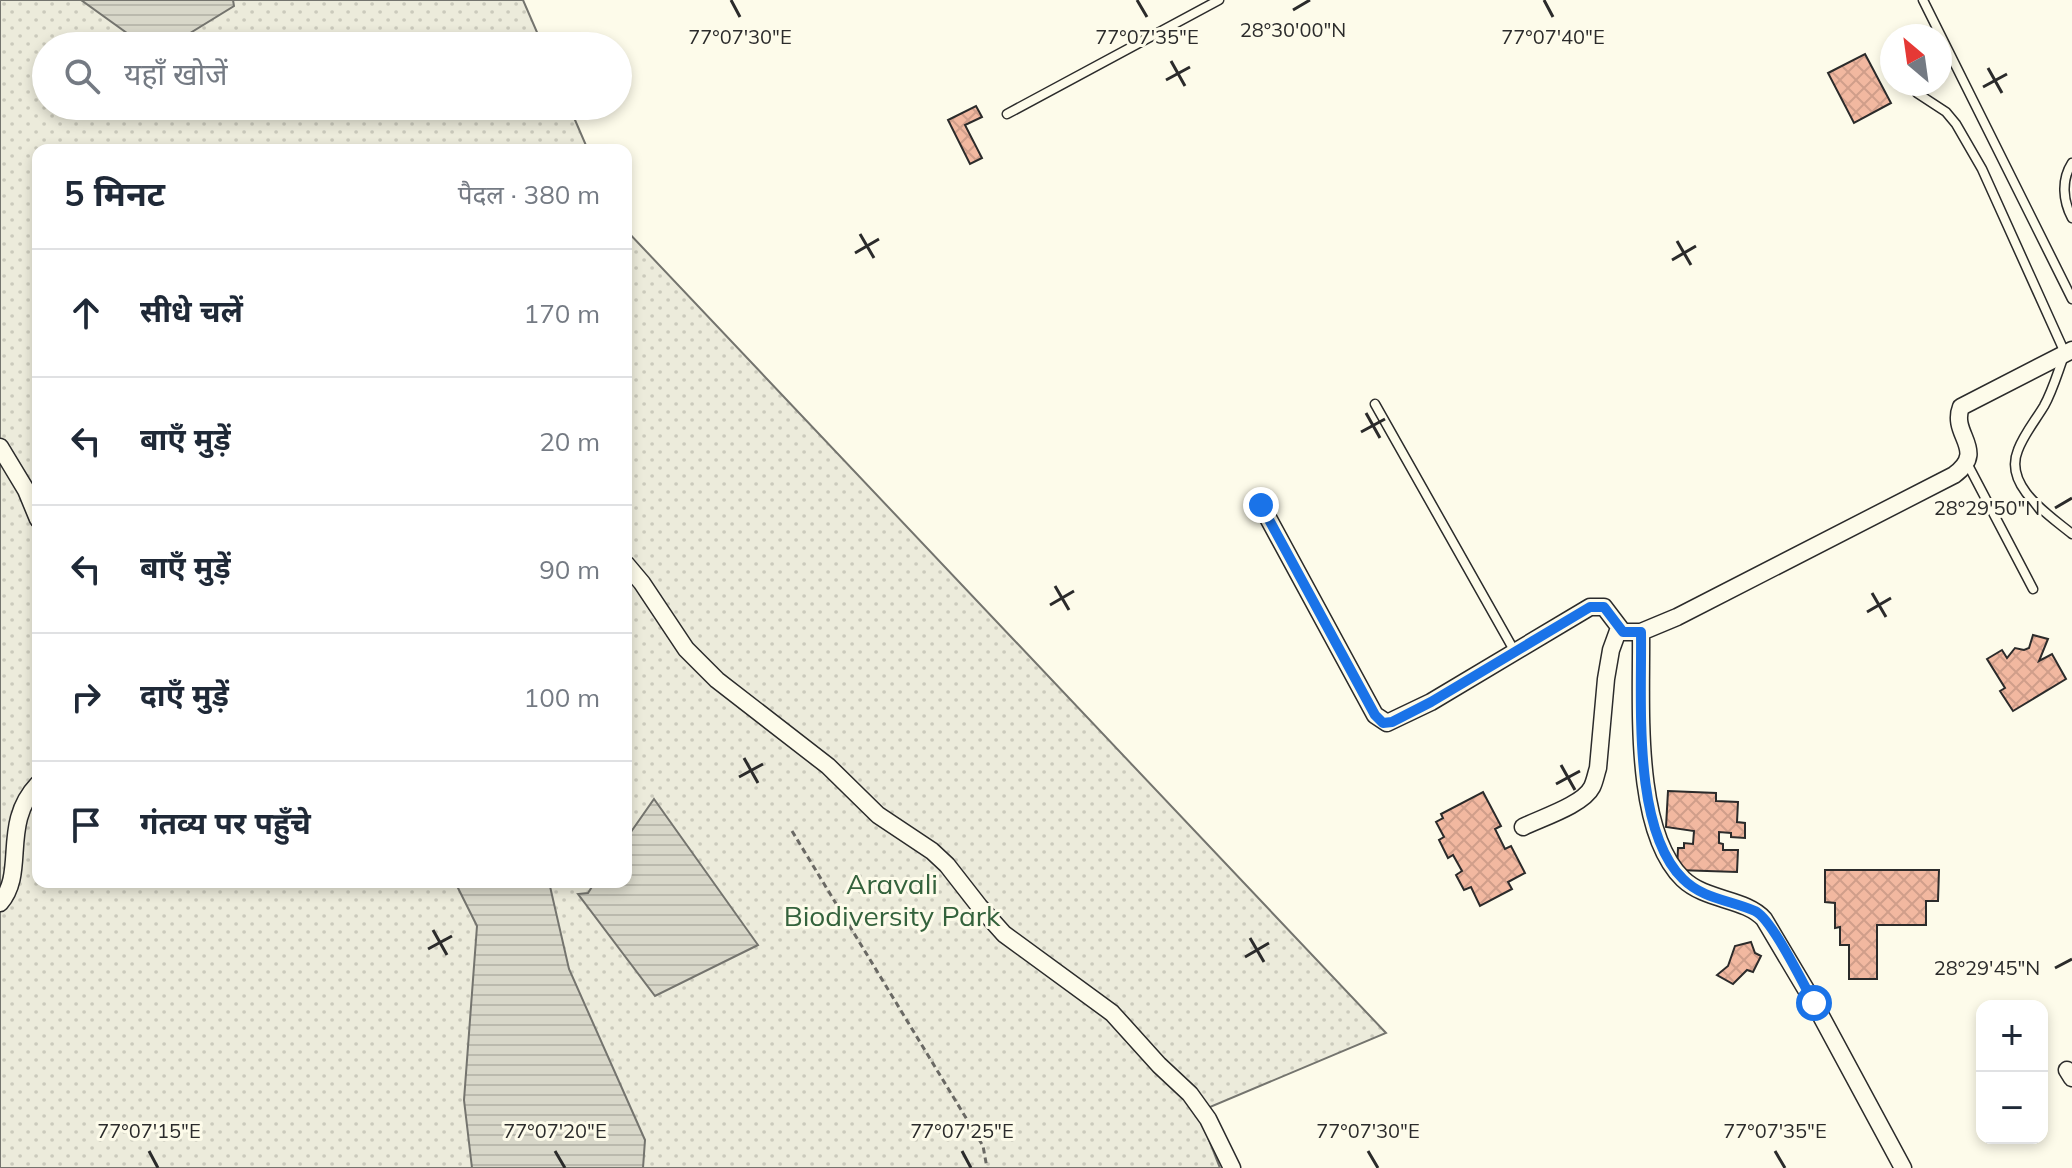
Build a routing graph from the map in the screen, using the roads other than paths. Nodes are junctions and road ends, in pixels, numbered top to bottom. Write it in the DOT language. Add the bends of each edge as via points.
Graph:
graph roads {
  1 [pos="1219,0"];
  2 [pos="1923,0"];
  3 [pos="1921,96"];
  4 [pos="1007,114"];
  5 [pos="2072,163"];
  6 [pos="2072,218"];
  7 [pos="2072,299"];
  8 [pos="2069,352"];
  9 [pos="1375,404"];
  10 [pos="0,447"];
  11 [pos="1967,463"];
  12 [pos="32,504"];
  13 [pos="1261,505"];
  14 [pos="2072,534"];
  15 [pos="632,571"];
  16 [pos="2033,589"];
  17 [pos="1619,628"];
  18 [pos="1641,632"];
  19 [pos="1515,653"];
  20 [pos="32,789"];
  21 [pos="1523,827"];
  22 [pos="0,903"];
  23 [pos="1232,1168"];
  24 [pos="1903,1168"];
  1 -- 4 [label="lane"];
  2 -- 7 [label="lane"];
  3 -- 8 [label="lane" via="1952,118 1976,158"];
  5 -- 6 [label="lane" via="2064,194"];
  8 -- 11 [label="street" via="1961,407 1958,417 1970,454"];
  8 -- 14 [label="lane" via="2015,462 2025,491"];
  9 -- 19 [label="lane"];
  10 -- 12 [label="street"];
  11 -- 16 [label="lane"];
  11 -- 18 [label="street" via="1927,489"];
  13 -- 19 [label="street" via="1383,723"];
  15 -- 23 [label="street" via="686,649 717,680 828,766 878,815 932,851 1004,934 1124,1024 1190,1094"];
  17 -- 18 [label="street" via="1628,634"];
  17 -- 19 [label="street" via="1597,605"];
  17 -- 21 [label="street" via="1611,650 1593,786 1569,805"];
  18 -- 24 [label="street" via="1643,775 1658,842 1684,880 1764,919"];
  20 -- 22 [label="street" via="8,807 0,826 7,888"];
}
